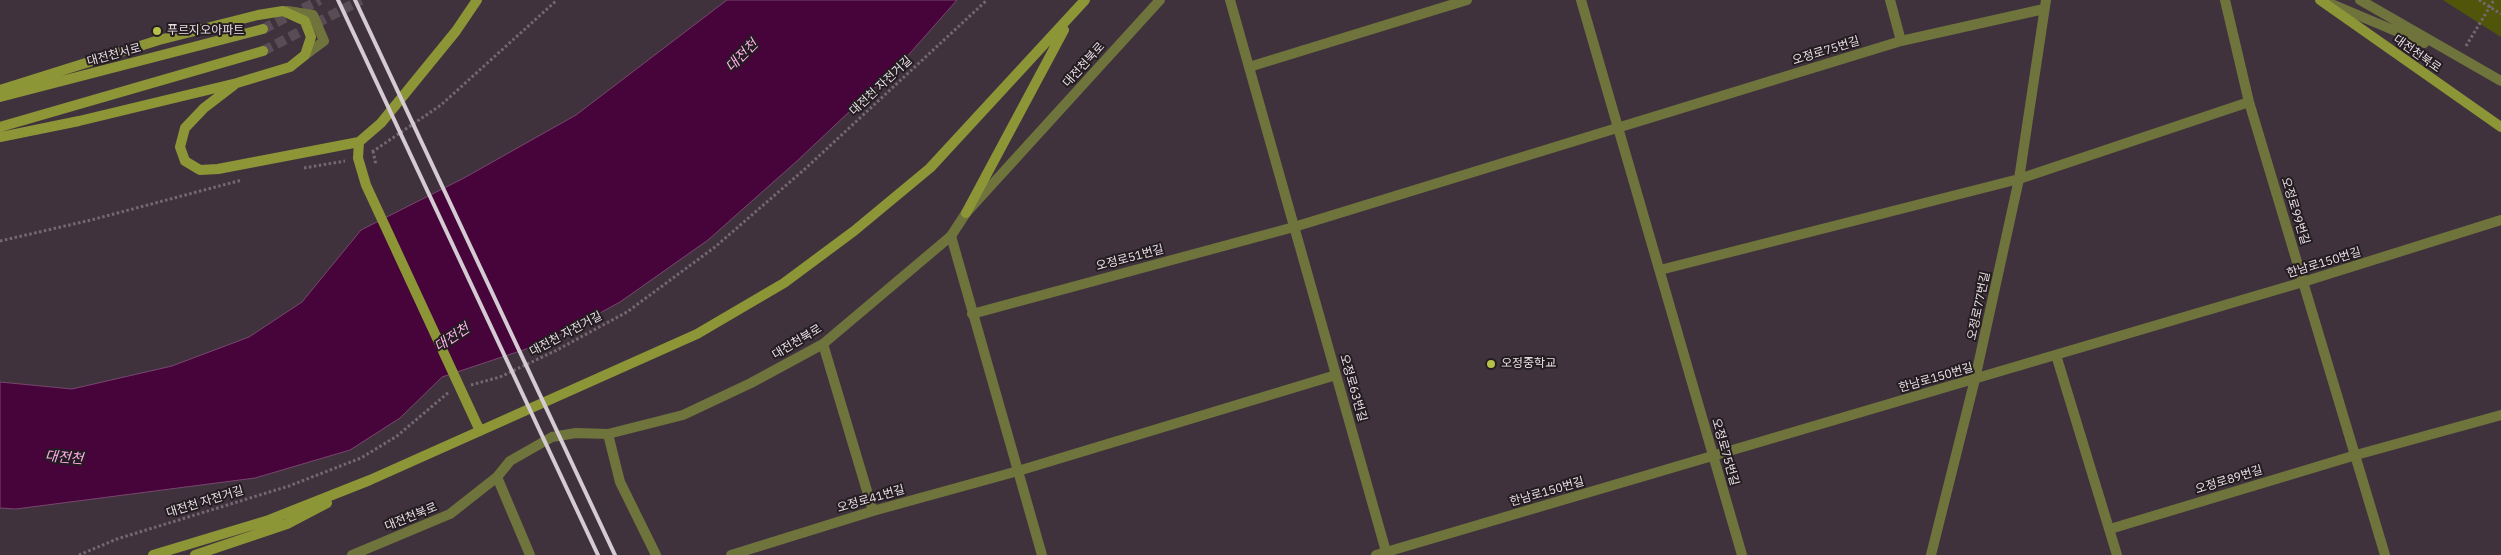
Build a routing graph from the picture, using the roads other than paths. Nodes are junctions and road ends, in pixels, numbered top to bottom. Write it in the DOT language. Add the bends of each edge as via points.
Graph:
graph roads {
  1 [pos="477,0"];
  2 [pos="1086,0"];
  3 [pos="1160,0"];
  4 [pos="1230,0"];
  5 [pos="1467,0"];
  6 [pos="1581,0"];
  7 [pos="1890,0"];
  8 [pos="2225,0"];
  9 [pos="2320,0"];
  10 [pos="2360,0"];
  11 [pos="2045,4"];
  12 [pos="1072,16"];
  13 [pos="264,29"];
  14 [pos="1901,41"];
  15 [pos="263,51"];
  16 [pos="2460,57"];
  17 [pos="1249,67"];
  18 [pos="2501,81"];
  19 [pos="237,83"];
  20 [pos="0,90"];
  21 [pos="0,97"];
  22 [pos="2249,102"];
  23 [pos="0,127"];
  24 [pos="1618,127"];
  25 [pos="2501,127"];
  26 [pos="0,137"];
  27 [pos="359,142"];
  28 [pos="2019,179"];
  29 [pos="966,213"];
  30 [pos="2501,220"];
  31 [pos="1294,227"];
  32 [pos="951,236"];
  33 [pos="1660,270"];
  34 [pos="2304,282"];
  35 [pos="972,314"];
  36 [pos="823,344"];
  37 [pos="2056,355"];
  38 [pos="1336,375"];
  39 [pos="1975,379"];
  40 [pos="2501,415"];
  41 [pos="480,431"];
  42 [pos="608,434"];
  43 [pos="2356,455"];
  44 [pos="1714,456"];
  45 [pos="1018,471"];
  46 [pos="497,477"];
  47 [pos="370,480"];
  48 [pos="872,511"];
  49 [pos="2110,529"];
  50 [pos="1383,554"];
  51 [pos="153,555"];
  52 [pos="195,555"];
  53 [pos="352,555"];
  54 [pos="530,555"];
  55 [pos="656,555"];
  56 [pos="731,555"];
  57 [pos="1042,555"];
  58 [pos="1742,555"];
  59 [pos="1931,555"];
  60 [pos="2116,555"];
  61 [pos="2386,555"];
  1 -- 27 [label="main road" via="456,31 381,123"];
  2 -- 12 [label="main road"];
  3 -- 29 [label="street, 대전천북로"];
  4 -- 17 [label="street, 오정로63번길"];
  5 -- 17 [label="street"];
  6 -- 24 [label="street, 오정로75번길"];
  7 -- 14 [label="street"];
  8 -- 22 [label="street, 오정로99번길"];
  9 -- 16 [label="street"];
  9 -- 25 [label="main road, 대전천북로"];
  10 -- 16 [label="street"];
  11 -- 14 [label="street, 오정로75번길"];
  11 -- 28 [label="street, 오정로77번길"];
  12 -- 29 [label="main road"];
  12 -- 41 [label="main road" via="930,168 784,283 697,334"];
  13 -- 21 [label="main road, 대전천서로"];
  14 -- 24 [label="street, 오정로75번길"];
  15 -- 23 [label="main road"];
  16 -- 18 [label="street"];
  17 -- 31 [label="street, 오정로63번길"];
  19 -- 20 [label="main road" via="290,67 305,55 311,37 305,21 283,10 160,40"];
  19 -- 26 [label="main road"];
  19 -- 27 [label="main road" via="204,108 185,128 180,146 185,161 200,170"];
  22 -- 28 [label="street"];
  22 -- 34 [label="street, 오정로99번길"];
  24 -- 31 [label="street"];
  24 -- 33 [label="street, 오정로75번길"];
  27 -- 41 [label="main road" via="358,158 366,185"];
  28 -- 33 [label="street"];
  28 -- 39 [label="street, 오정로77번길"];
  29 -- 32 [label="street, 대전천북로"];
  30 -- 34 [label="street, 한남로150번길"];
  31 -- 35 [label="street, 오정로51번길"];
  31 -- 38 [label="street, 오정로63번길"];
  32 -- 35 [label="street"];
  32 -- 36 [label="street, 대전천북로"];
  33 -- 44 [label="street, 오정로75번길"];
  34 -- 37 [label="street, 한남로150번길"];
  34 -- 43 [label="street, 오정로99번길"];
  35 -- 45 [label="street"];
  36 -- 42 [label="street, 대전천북로" via="683,415"];
  36 -- 48 [label="street"];
  37 -- 39 [label="street, 한남로150번길"];
  37 -- 49 [label="street"];
  38 -- 45 [label="street"];
  38 -- 50 [label="street, 오정로63번길"];
  39 -- 44 [label="street, 한남로150번길"];
  39 -- 59 [label="street, 오정로77번길"];
  40 -- 43 [label="street"];
  41 -- 47 [label="main road"];
  42 -- 46 [label="street, 대전천북로" via="552,437 510,461"];
  42 -- 55 [label="street" via="620,482"];
  43 -- 49 [label="street, 오정로89번길"];
  43 -- 61 [label="street, 오정로99번길"];
  44 -- 50 [label="street, 한남로150번길"];
  44 -- 58 [label="street, 오정로75번길"];
  45 -- 48 [label="street, 오정로41번길"];
  45 -- 57 [label="street"];
  46 -- 53 [label="street, 대전천북로" via="450,514"];
  46 -- 54 [label="street"];
  47 -- 51 [label="main road" via="269,520"];
  47 -- 52 [label="main road" via="288,524"];
  48 -- 56 [label="street, 오정로41번길"];
  49 -- 60 [label="street"];
}
